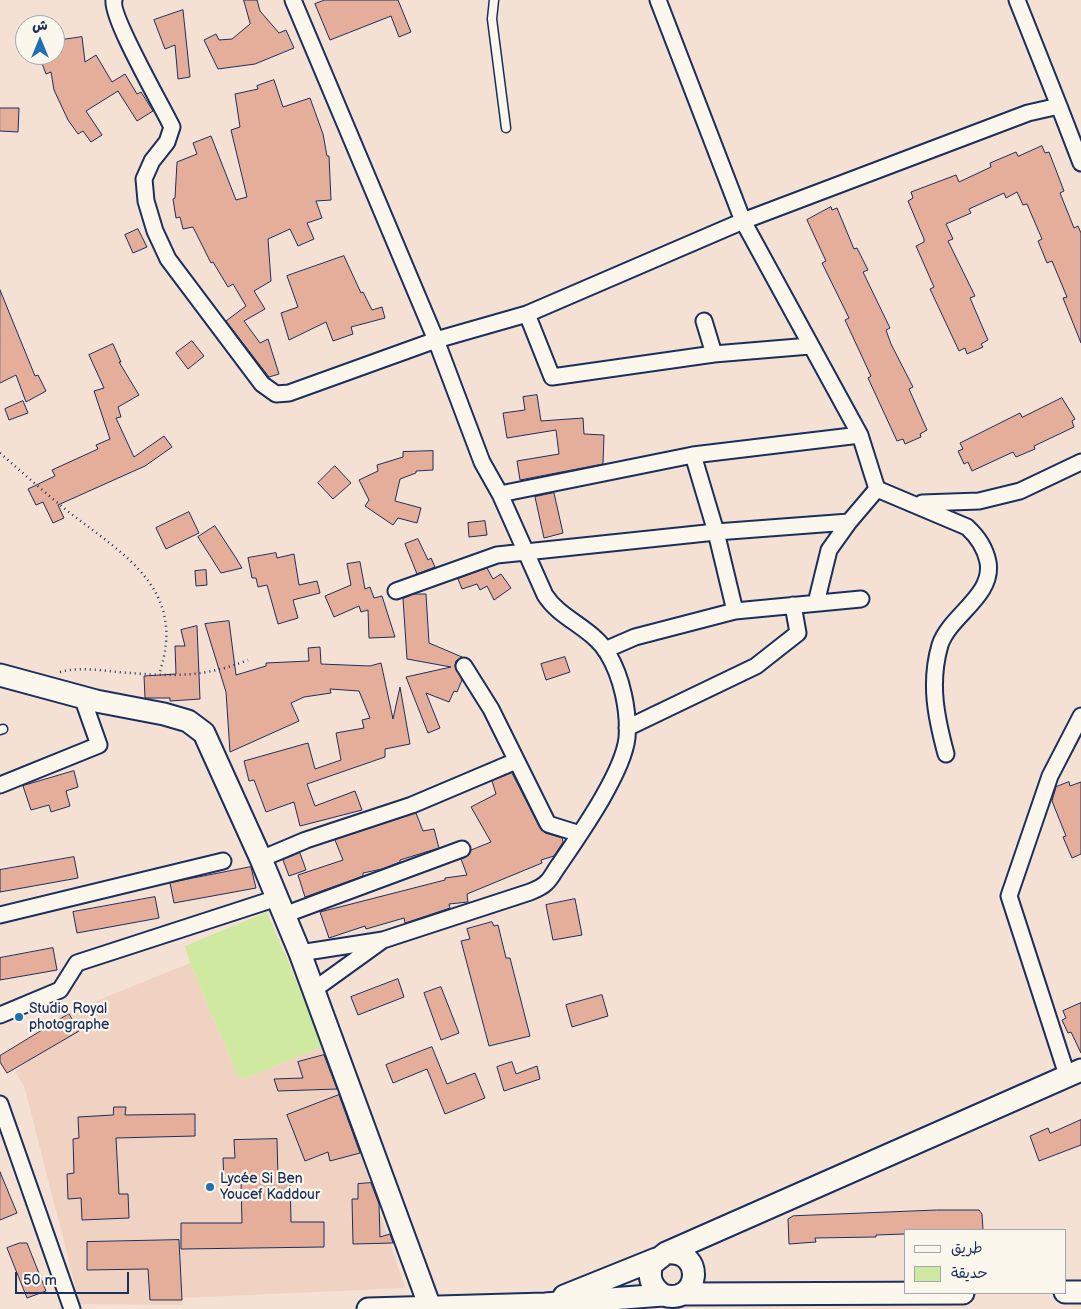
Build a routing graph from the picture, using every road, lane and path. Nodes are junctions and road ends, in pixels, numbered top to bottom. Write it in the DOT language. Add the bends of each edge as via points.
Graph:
graph roads {
  1 [pos="114,0"];
  2 [pos="293,0"];
  3 [pos="494,0"];
  4 [pos="658,0"];
  5 [pos="1017,0"];
  6 [pos="1059,106"];
  7 [pos="506,128"];
  8 [pos="1081,163"];
  9 [pos="743,221"];
  10 [pos="527,314"];
  11 [pos="704,321"];
  12 [pos="436,340"];
  13 [pos="810,346"];
  14 [pos="714,354"];
  15 [pos="860,435"];
  16 [pos="0,453"];
  17 [pos="693,455"];
  18 [pos="1081,462"];
  19 [pos="877,489"];
  20 [pos="500,494"];
  21 [pos="913,503"];
  22 [pos="849,522"];
  23 [pos="716,532"];
  24 [pos="527,553"];
  25 [pos="396,591"];
  26 [pos="861,599"];
  27 [pos="816,603"];
  28 [pos="793,605"];
  29 [pos="735,612"];
  30 [pos="605,650"];
  31 [pos="248,660"];
  32 [pos="464,666"];
  33 [pos="159,674"];
  34 [pos="0,676"];
  35 [pos="36,684"];
  36 [pos="82,697"];
  37 [pos="1081,716"];
  38 [pos="627,728"];
  39 [pos="946,754"];
  40 [pos="516,761"];
  41 [pos="0,785"];
  42 [pos="580,834"];
  43 [pos="462,849"];
  44 [pos="261,859"];
  45 [pos="223,861"];
  46 [pos="281,907"];
  47 [pos="0,915"];
  48 [pos="383,940"];
  49 [pos="300,952"];
  50 [pos="314,989"];
  51 [pos="0,1015"];
  52 [pos="1074,1072"];
  53 [pos="0,1104"];
  54 [pos="661,1256"];
  55 [pos="1066,1292"];
  56 [pos="1081,1292"];
  57 [pos="904,1293"];
  58 [pos="672,1294"];
  59 [pos="545,1304"];
  60 [pos="430,1308"];
  61 [pos="72,1309"];
  62 [pos="368,1309"];
  1 -- 12 [label="street" via="120,26 172,127 167,142 152,161 144,179 152,224 168,259 262,384 276,394 289,393"];
  2 -- 12 [label="street"];
  3 -- 7 [label="lane" via="492,19"];
  4 -- 9 [label="street"];
  5 -- 6 [label="street"];
  6 -- 8 [label="street"];
  6 -- 9 [label="street" via="1028,113"];
  9 -- 10 [label="street"];
  9 -- 13 [label="street"];
  10 -- 12 [label="street"];
  10 -- 14 [label="street" via="552,377"];
  11 -- 14 [label="street"];
  12 -- 20 [label="street" via="482,462"];
  13 -- 14 [label="street"];
  13 -- 15 [label="street"];
  15 -- 17 [label="street"];
  15 -- 19 [label="street"];
  16 -- 33 [label="path" via="141,569 161,604 165,627 165,658"];
  17 -- 20 [label="street"];
  17 -- 23 [label="street"];
  18 -- 21 [label="street" via="1020,491 979,501"];
  19 -- 21 [label="street"];
  19 -- 22 [label="street"];
  20 -- 24 [label="street"];
  21 -- 39 [label="street" via="967,527 986,553 990,572 984,586 941,643 934,669 934,699"];
  22 -- 23 [label="street"];
  22 -- 27 [label="street" via="829,550"];
  23 -- 24 [label="street"];
  23 -- 29 [label="street"];
  24 -- 25 [label="street" via="497,555"];
  24 -- 30 [label="street" via="551,604 598,639"];
  26 -- 27 [label="street"];
  27 -- 28 [label="street"];
  28 -- 29 [label="street"];
  28 -- 38 [label="street" via="798,633 756,666"];
  29 -- 30 [label="street" via="635,638"];
  30 -- 38 [label="street" via="620,683 628,718"];
  31 -- 33 [label="path" via="206,674"];
  32 -- 40 [label="street" via="491,709"];
  33 -- 35 [label="path" via="68,670"];
  34 -- 35 [label="street"];
  35 -- 36 [label="street"];
  36 -- 41 [label="street" via="99,745"];
  36 -- 44 [label="street" via="188,721 204,733"];
  37 -- 52 [label="street" via="1050,776 1009,896"];
  38 -- 42 [label="street" via="614,774"];
  40 -- 42 [label="street" via="548,824"];
  40 -- 44 [label="street" via="412,805 306,840"];
  42 -- 48 [label="street" via="546,883 521,895"];
  43 -- 46 [label="street"];
  44 -- 46 [label="street"];
  45 -- 47 [label="street"];
  46 -- 49 [label="street"];
  46 -- 51 [label="street" via="77,963 60,990"];
  48 -- 49 [label="street"];
  48 -- 50 [label="street"];
  49 -- 50 [label="street"];
  50 -- 60 [label="street"];
  52 -- 54 [label="street"];
  53 -- 61 [label="street"];
  54 -- 58 [label="street" via="650,1275 653,1287"];
  54 -- 58 [label="street" via="681,1254 694,1270 692,1284"];
  54 -- 59 [label="street"];
  55 -- 56 [label="street"];
  57 -- 58 [label="street"];
  58 -- 59 [label="street"];
  59 -- 60 [label="street"];
  60 -- 62 [label="street"];
}
